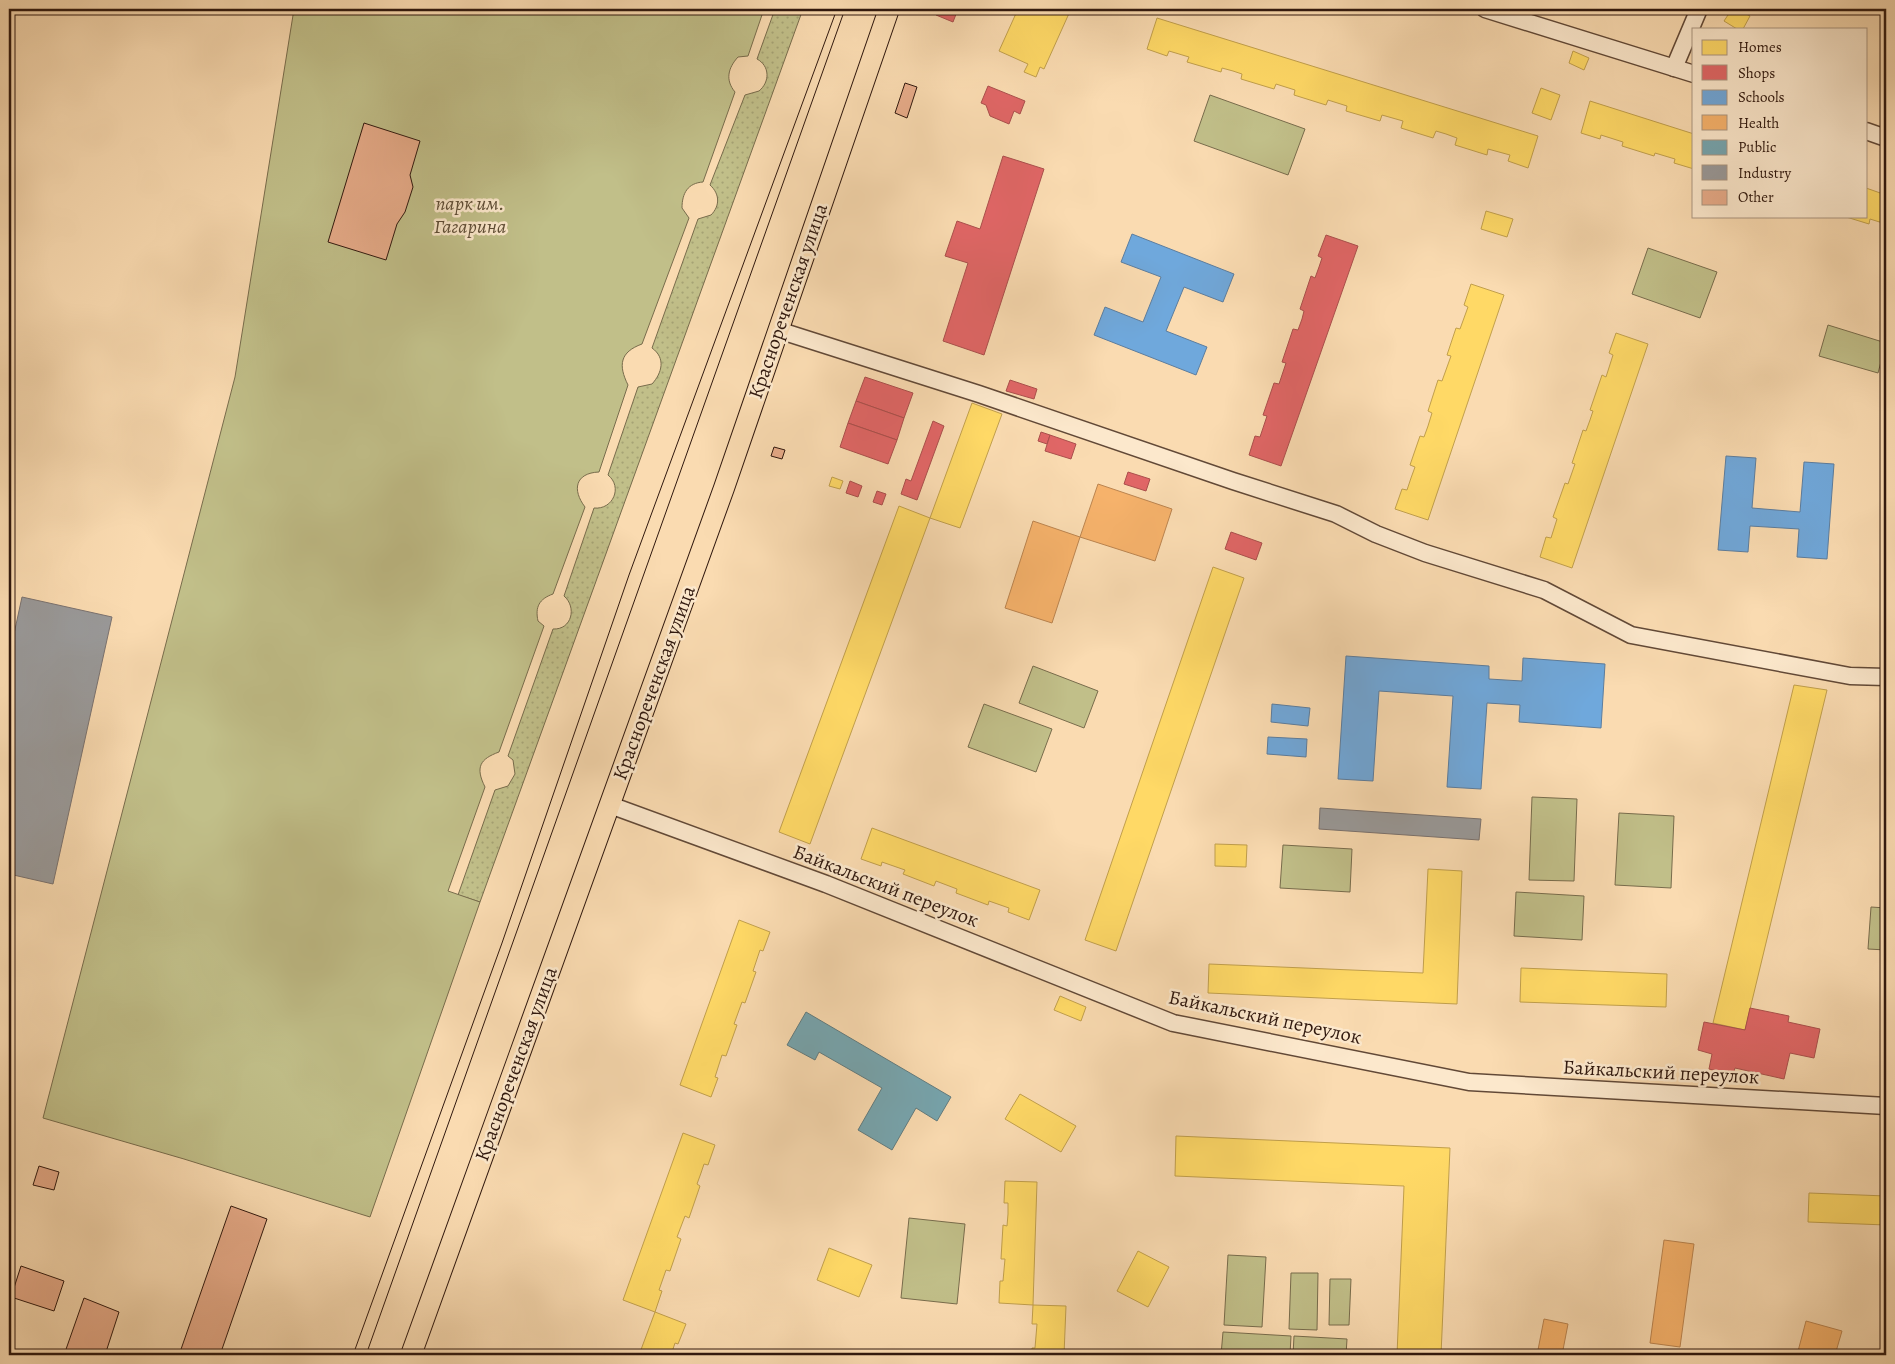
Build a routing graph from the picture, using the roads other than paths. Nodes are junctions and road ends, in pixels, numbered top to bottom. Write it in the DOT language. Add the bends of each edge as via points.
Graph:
graph roads {
  1 [pos="890,9"];
  2 [pos="1485,9"];
  3 [pos="1698,9"];
  4 [pos="1674,68"];
  5 [pos="1692,73"];
  6 [pos="1868,132"];
  7 [pos="1886,138"];
  8 [pos="778,330"];
  9 [pos="1886,677"];
  10 [pos="610,805"];
  11 [pos="1886,1106"];
  12 [pos="411,1355"];
  1 -- 8 [label="main road, Краснореченская улица"];
  2 -- 4 [label="street"];
  3 -- 4 [label="street"];
  4 -- 5 [label="street"];
  6 -- 7 [label="street"];
  8 -- 9 [label="street" via="1336,514 1425,553 1544,590 1632,635 1850,676"];
  8 -- 10 [label="main road, Краснореченская улица"];
  10 -- 11 [label="street, Байкальский переулок" via="826,884 1173,1022 1469,1082"];
  10 -- 12 [label="main road, Краснореченская улица"];
}
